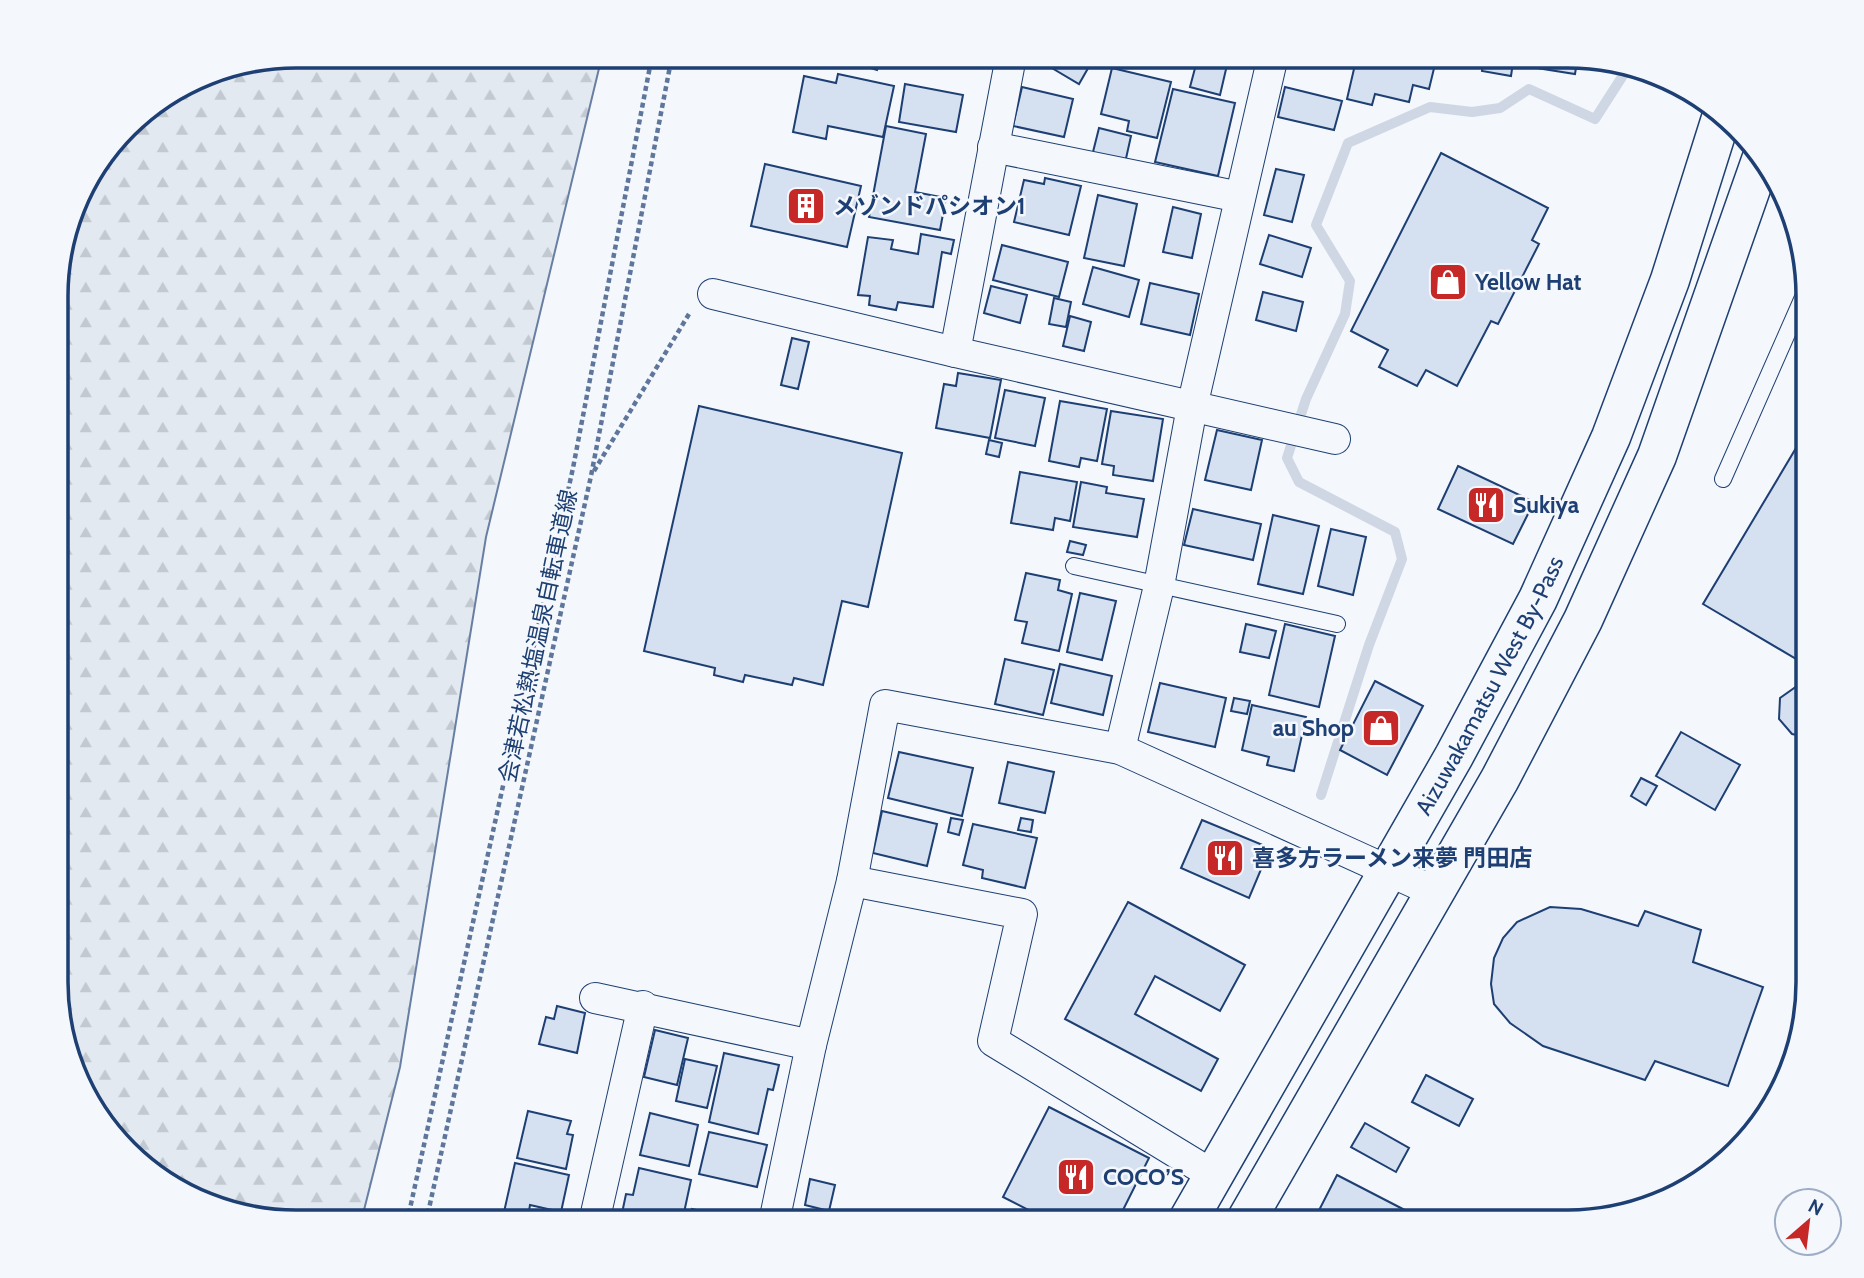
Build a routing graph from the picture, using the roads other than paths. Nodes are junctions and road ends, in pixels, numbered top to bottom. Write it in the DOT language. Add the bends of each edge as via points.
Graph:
graph roads {
  1 [pos="1009,69"];
  2 [pos="1270,69"];
  3 [pos="1719,126"];
  4 [pos="993,148"];
  5 [pos="1757,170"];
  6 [pos="1240,198"];
  7 [pos="713,294"];
  8 [pos="1795,316"];
  9 [pos="955,352"];
  10 [pos="1192,407"];
  11 [pos="1309,433"];
  12 [pos="1723,479"];
  13 [pos="1074,566"];
  14 [pos="1159,586"];
  15 [pos="1337,624"];
  16 [pos="1120,749"];
  17 [pos="1388,872"];
  18 [pos="852,881"];
  19 [pos="1436,892"];
  20 [pos="595,998"];
  21 [pos="643,1006"];
  22 [pos="811,1045"];
  23 [pos="1213,1175"];
  24 [pos="597,1209"];
  25 [pos="777,1209"];
  26 [pos="1194,1210"];
  27 [pos="1252,1210"];
  1 -- 4 [label="street"];
  2 -- 6 [label="street"];
  3 -- 17 [label="highway, Aizuwakamatsu West By-Pass" via="1670,280 1611,437 1538,599"];
  4 -- 6 [label="street"];
  4 -- 9 [label="street"];
  5 -- 19 [label="highway" via="1657,456 1583,620"];
  6 -- 10 [label="street"];
  7 -- 9 [label="street"];
  8 -- 12 [label="lane"];
  9 -- 10 [label="street"];
  10 -- 11 [label="street"];
  10 -- 14 [label="street"];
  13 -- 14 [label="lane"];
  14 -- 15 [label="lane"];
  14 -- 16 [label="street"];
  16 -- 17 [label="street"];
  16 -- 18 [label="street" via="885,705"];
  17 -- 19 [label="street"];
  17 -- 23 [label="highway, Aizuwakamatsu West By-Pass"];
  18 -- 22 [label="street"];
  18 -- 23 [label="street" via="1022,914 993,1041"];
  19 -- 27 [label="highway"];
  20 -- 21 [label="street"];
  21 -- 22 [label="street"];
  21 -- 24 [label="street"];
  22 -- 25 [label="street"];
  23 -- 26 [label="highway, Aizuwakamatsu West By-Pass"];
}
